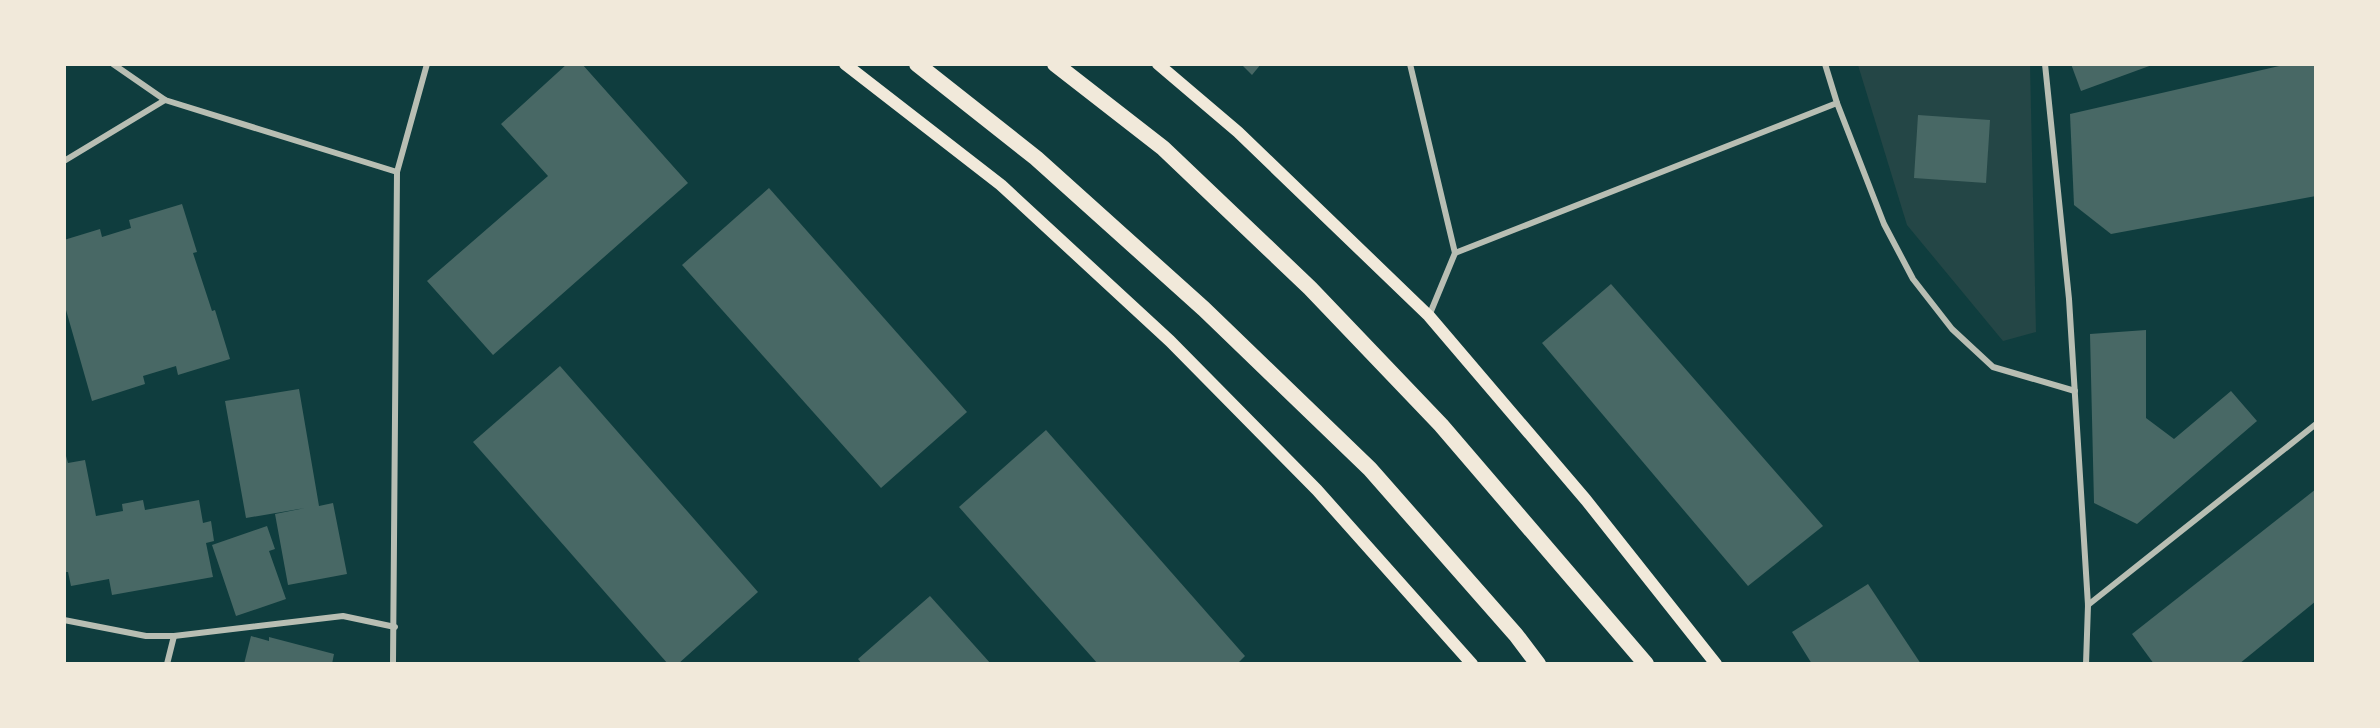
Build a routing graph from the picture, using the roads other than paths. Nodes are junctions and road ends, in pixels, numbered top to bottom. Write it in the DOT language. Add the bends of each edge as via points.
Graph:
graph roads {
  1 [pos="113,64"];
  2 [pos="428,64"];
  3 [pos="845,64"];
  4 [pos="917,64"];
  5 [pos="1055,64"];
  6 [pos="1158,64"];
  7 [pos="1410,64"];
  8 [pos="1825,64"];
  9 [pos="2045,64"];
  10 [pos="165,100"];
  11 [pos="1837,103"];
  12 [pos="64,161"];
  13 [pos="397,172"];
  14 [pos="1455,253"];
  15 [pos="1430,316"];
  16 [pos="2075,391"];
  17 [pos="2316,424"];
  18 [pos="2088,605"];
  19 [pos="64,620"];
  20 [pos="395,627"];
  21 [pos="174,636"];
  22 [pos="166,663"];
  23 [pos="393,663"];
  24 [pos="1472,663"];
  25 [pos="1538,663"];
  26 [pos="1646,663"];
  27 [pos="1716,663"];
  28 [pos="2086,663"];
  1 -- 10 [label="street"];
  2 -- 13 [label="street"];
  3 -- 24 [label="main road" via="1001,185 1170,341 1317,489"];
  4 -- 25 [label="highway" via="1036,158 1204,309 1370,469"];
  5 -- 26 [label="highway" via="1163,148 1310,288 1441,424"];
  6 -- 15 [label="main road" via="1238,132"];
  7 -- 14 [label="street"];
  8 -- 11 [label="street"];
  9 -- 16 [label="street"];
  10 -- 12 [label="street"];
  10 -- 13 [label="street"];
  11 -- 14 [label="street"];
  11 -- 16 [label="street" via="1884,224 1913,279 1952,329 1992,368"];
  13 -- 20 [label="street"];
  14 -- 15 [label="street"];
  15 -- 27 [label="main road" via="1586,500"];
  16 -- 18 [label="street"];
  17 -- 18 [label="street"];
  18 -- 28 [label="street"];
  19 -- 21 [label="street" via="146,636"];
  20 -- 21 [label="street" via="343,616"];
  20 -- 23 [label="street"];
  21 -- 22 [label="street"];
}
